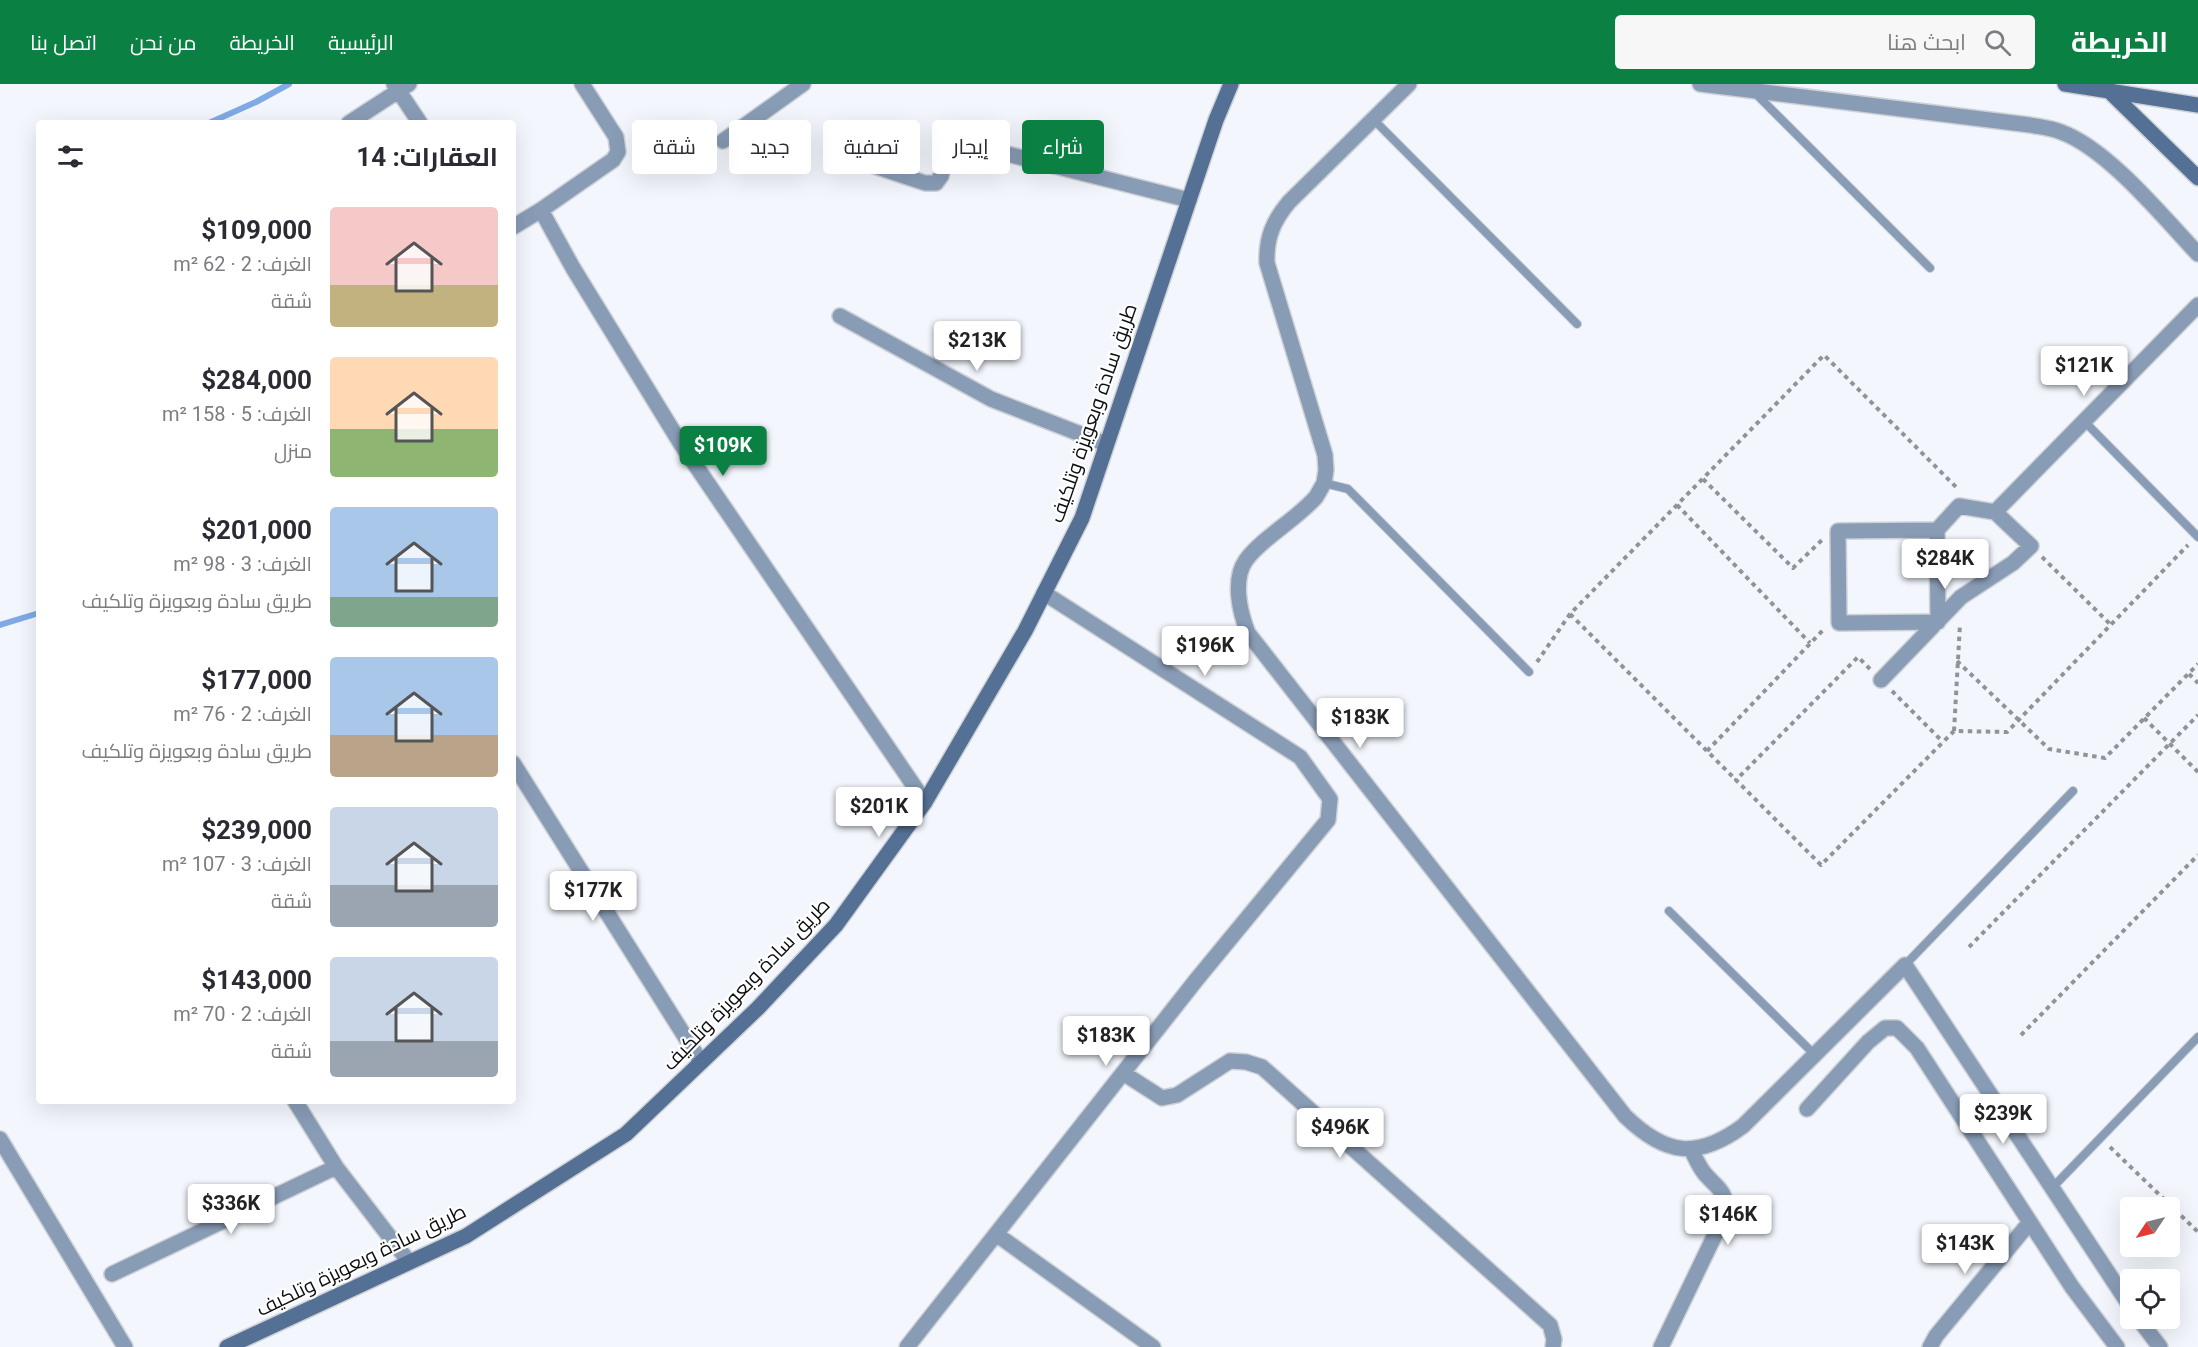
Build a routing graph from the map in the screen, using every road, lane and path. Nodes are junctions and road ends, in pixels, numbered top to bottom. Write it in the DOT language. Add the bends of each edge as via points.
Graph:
graph roads {
  1 [pos="582,84"];
  2 [pos="1231,84"];
  3 [pos="1409,84"];
  4 [pos="1700,84"];
  5 [pos="2065,84"];
  6 [pos="400,86"];
  7 [pos="797,86"];
  8 [pos="1753,90"];
  9 [pos="2108,90"];
  10 [pos="2198,105"];
  11 [pos="1373,118"];
  12 [pos="353,120"];
  13 [pos="418,120"];
  14 [pos="723,141"];
  15 [pos="898,174"];
  16 [pos="2198,178"];
  17 [pos="1189,200"];
  18 [pos="541,210"];
  19 [pos="516,225"];
  20 [pos="2198,254"];
  21 [pos="1930,268"];
  22 [pos="2198,305"];
  23 [pos="840,316"];
  24 [pos="1577,324"];
  25 [pos="2084,421"];
  26 [pos="1106,444"];
  27 [pos="1703,479"];
  28 [pos="1324,483"];
  29 [pos="1677,505"];
  30 [pos="1978,509"];
  31 [pos="1995,512"];
  32 [pos="1937,530"];
  33 [pos="1838,531"];
  34 [pos="2197,537"];
  35 [pos="2031,546"];
  36 [pos="1044,593"];
  37 [pos="1961,597"];
  38 [pos="1839,613"];
  39 [pos="1570,614"];
  40 [pos="1938,622"];
  41 [pos="2111,624"];
  42 [pos="1810,643"];
  43 [pos="1957,662"];
  44 [pos="2198,664"];
  45 [pos="1529,672"];
  46 [pos="2189,674"];
  47 [pos="1881,680"];
  48 [pos="2198,683"];
  49 [pos="2198,715"];
  50 [pos="2144,718"];
  51 [pos="2018,722"];
  52 [pos="1954,731"];
  53 [pos="1943,742"];
  54 [pos="2170,744"];
  55 [pos="1707,751"];
  56 [pos="516,769"];
  57 [pos="2198,772"];
  58 [pos="1736,780"];
  59 [pos="2073,791"];
  60 [pos="925,802"];
  61 [pos="2198,855"];
  62 [pos="1669,911"];
  63 [pos="1969,947"];
  64 [pos="1905,965"];
  65 [pos="2021,1035"];
  66 [pos="2198,1037"];
  67 [pos="1815,1055"];
  68 [pos="701,1062"];
  69 [pos="1123,1073"];
  70 [pos="297,1104"];
  71 [pos="1806,1109"];
  72 [pos="2100,1137"];
  73 [pos="0,1140"];
  74 [pos="1691,1149"];
  75 [pos="336,1167"];
  76 [pos="2051,1189"];
  77 [pos="2030,1222"];
  78 [pos="2198,1232"];
  79 [pos="996,1234"];
  80 [pos="409,1262"];
  81 [pos="112,1274"];
  82 [pos="2120,1291"];
  83 [pos="2146,1329"];
  84 [pos="125,1347"];
  85 [pos="227,1347"];
  86 [pos="907,1347"];
  87 [pos="1153,1347"];
  88 [pos="1553,1347"];
  89 [pos="1661,1347"];
  90 [pos="1930,1347"];
  91 [pos="2117,1347"];
  92 [pos="2160,1347"];
  1 -- 18 [label="street" via="616,137 618,152 613,160"];
  2 -- 17 [label="main road, طريق سادة وبعويزة وتلكيف"];
  3 -- 11 [label="street"];
  4 -- 8 [label="street"];
  5 -- 9 [label="main road"];
  6 -- 12 [label="street"];
  6 -- 13 [label="street"];
  7 -- 14 [label="street"];
  8 -- 20 [label="street" via="2061,132 2099,153"];
  8 -- 21 [label="lane"];
  9 -- 10 [label="main road"];
  9 -- 16 [label="main road"];
  11 -- 24 [label="lane"];
  11 -- 28 [label="street" via="1278,215 1266,248 1267,263 1322,439"];
  15 -- 17 [label="street" via="936,183 949,149 960,144 972,145"];
  17 -- 26 [label="main road, طريق سادة وبعويزة وتلكيف"];
  18 -- 19 [label="street"];
  18 -- 60 [label="street" via="681,444"];
  22 -- 25 [label="street"];
  23 -- 26 [label="street" via="991,399"];
  25 -- 31 [label="street"];
  25 -- 34 [label="lane"];
  26 -- 36 [label="main road, طريق سادة وبعويزة وتلكيف" via="1082,519"];
  27 -- 29 [label="path"];
  27 -- 30 [label="path" via="1824,355"];
  27 -- 33 [label="path" via="1793,568"];
  28 -- 45 [label="lane" via="1348,489"];
  28 -- 74 [label="street" via="1307,507 1244,562 1238,596 1248,633 1625,1116 1658,1142"];
  29 -- 39 [label="path"];
  29 -- 42 [label="path"];
  30 -- 31 [label="street"];
  30 -- 32 [label="street" via="1959,506"];
  31 -- 35 [label="street"];
  32 -- 33 [label="street"];
  32 -- 40 [label="street"];
  33 -- 38 [label="street"];
  34 -- 41 [label="path"];
  35 -- 37 [label="street" via="2013,563"];
  35 -- 41 [label="path"];
  36 -- 60 [label="main road, طريق سادة وبعويزة وتلكيف"];
  36 -- 69 [label="street" via="1300,757 1330,799 1328,820"];
  37 -- 40 [label="street"];
  37 -- 43 [label="path"];
  38 -- 40 [label="street" via="1839,623"];
  38 -- 42 [label="path"];
  39 -- 45 [label="path"];
  39 -- 55 [label="path"];
  40 -- 47 [label="street"];
  41 -- 51 [label="path"];
  42 -- 55 [label="path"];
  43 -- 51 [label="path"];
  43 -- 52 [label="path"];
  44 -- 46 [label="path"];
  46 -- 48 [label="path"];
  46 -- 50 [label="path"];
  47 -- 53 [label="path"];
  47 -- 58 [label="path" via="1858,657"];
  49 -- 54 [label="path"];
  50 -- 51 [label="path" via="2105,758 2049,749"];
  50 -- 54 [label="path"];
  51 -- 52 [label="path" via="2007,732"];
  52 -- 53 [label="path"];
  53 -- 58 [label="path" via="1821,864"];
  54 -- 57 [label="path"];
  54 -- 63 [label="path"];
  55 -- 58 [label="path"];
  56 -- 68 [label="street"];
  59 -- 64 [label="lane"];
  60 -- 68 [label="main road, طريق سادة وبعويزة وتلكيف" via="836,926"];
  61 -- 65 [label="path"];
  62 -- 67 [label="lane"];
  64 -- 67 [label="street"];
  64 -- 76 [label="street"];
  66 -- 72 [label="lane"];
  67 -- 74 [label="street" via="1743,1126 1728,1137"];
  68 -- 80 [label="main road, طريق سادة وبعويزة وتلكيف" via="626,1134 466,1236"];
  69 -- 79 [label="street"];
  69 -- 88 [label="street" via="1162,1098 1177,1095 1230,1061 1262,1067 1550,1325"];
  70 -- 75 [label="street"];
  71 -- 77 [label="street" via="1868,1042 1885,1028 1897,1028 1917,1048"];
  72 -- 76 [label="lane"];
  72 -- 78 [label="path"];
  73 -- 84 [label="street"];
  74 -- 89 [label="street" via="1704,1173 1722,1189 1725,1214"];
  75 -- 80 [label="street"];
  75 -- 81 [label="street"];
  76 -- 82 [label="street"];
  77 -- 90 [label="street"];
  77 -- 91 [label="street"];
  79 -- 86 [label="street"];
  79 -- 87 [label="street"];
  80 -- 85 [label="main road, طريق سادة وبعويزة وتلكيف"];
  83 -- 92 [label="street"];
}
